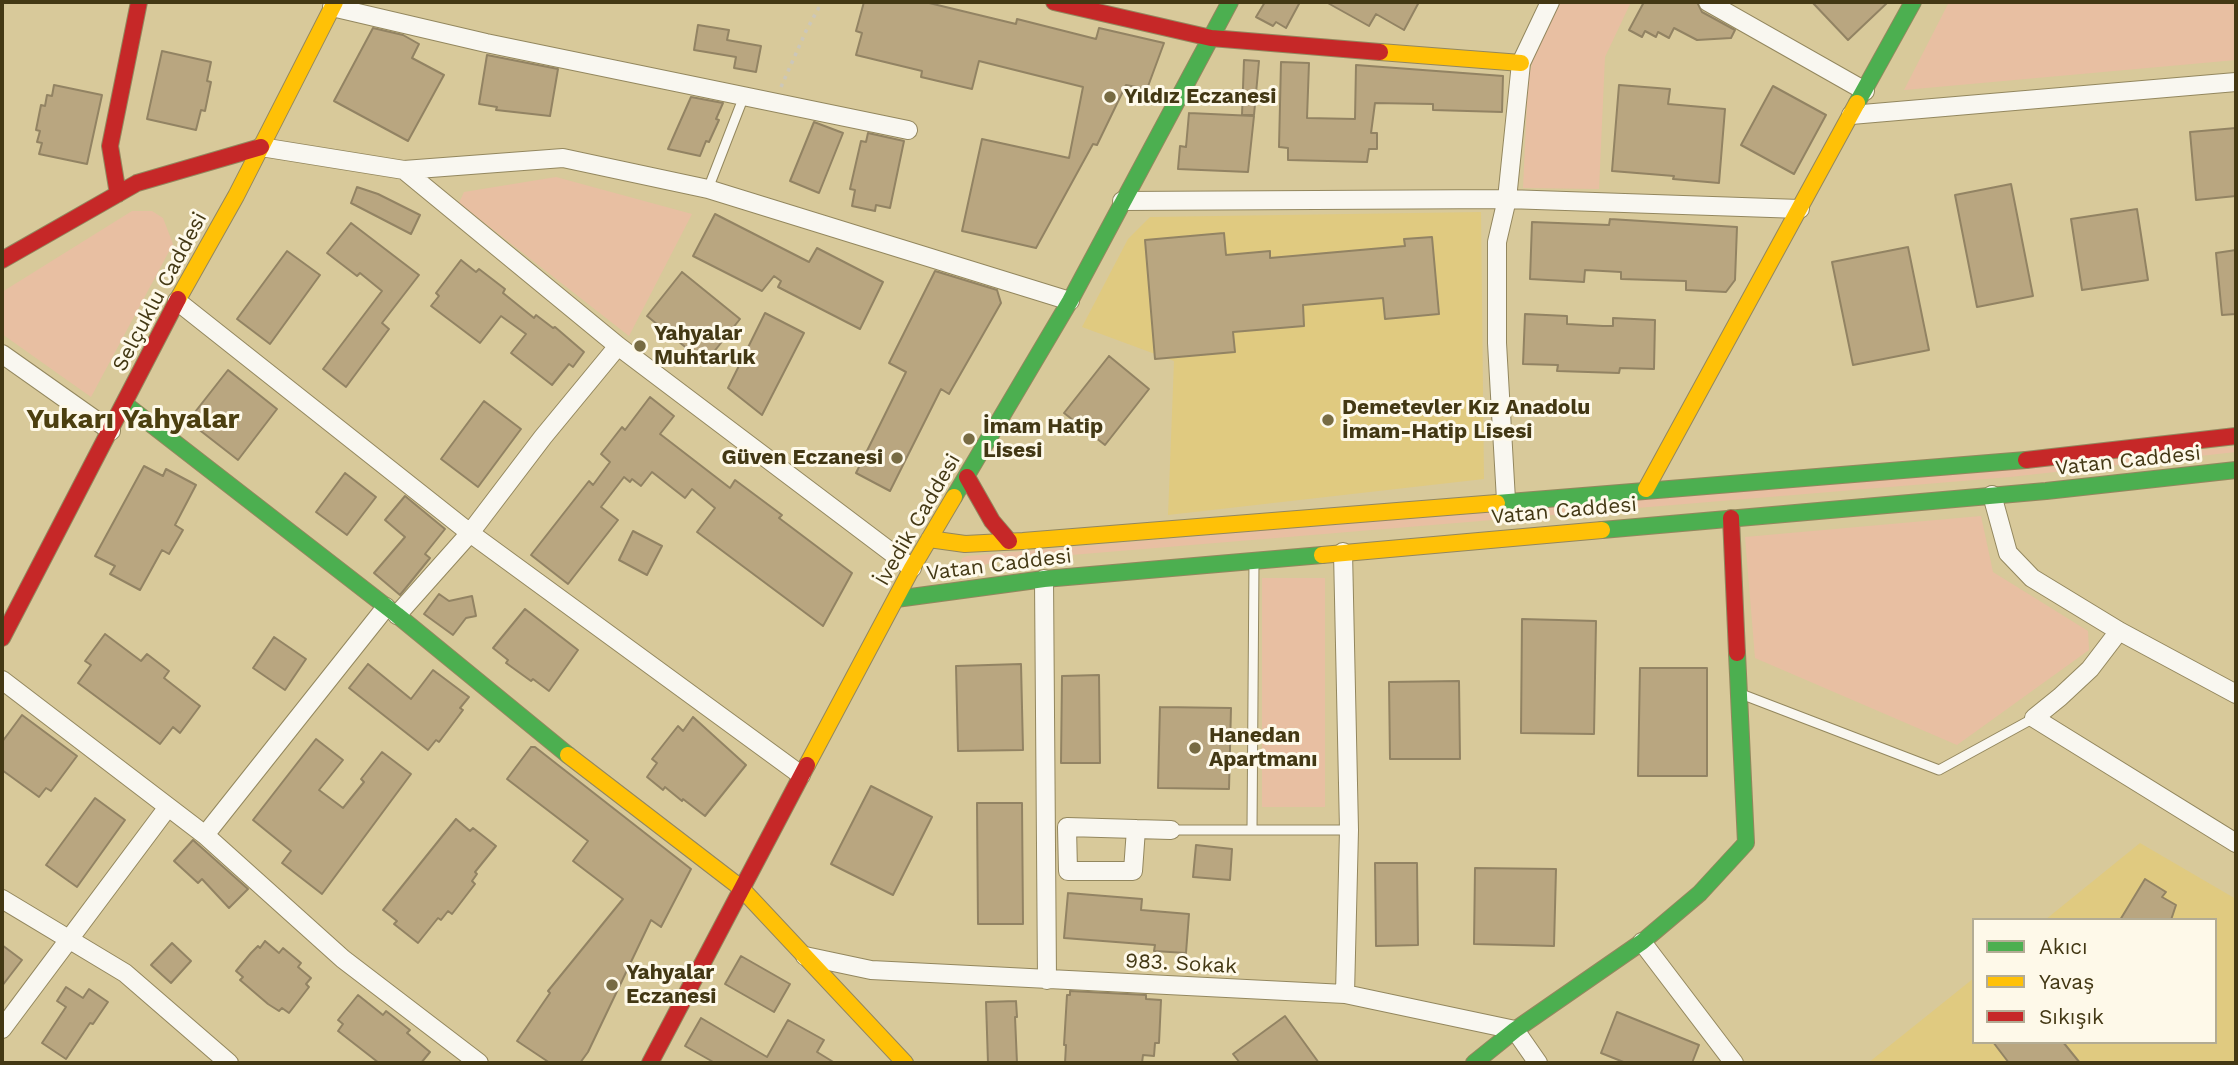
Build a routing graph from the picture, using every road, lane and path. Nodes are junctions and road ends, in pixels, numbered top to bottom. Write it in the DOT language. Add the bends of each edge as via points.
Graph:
graph roads {
  1 [pos="139,2"];
  2 [pos="822,2"];
  3 [pos="1054,2"];
  4 [pos="1230,2"];
  5 [pos="1550,2"];
  6 [pos="1708,2"];
  7 [pos="1913,2"];
  8 [pos="328,3"];
  9 [pos="1211,38"];
  10 [pos="1521,62"];
  11 [pos="2236,82"];
  12 [pos="1864,91"];
  13 [pos="744,96"];
  14 [pos="775,102"];
  15 [pos="1851,116"];
  16 [pos="908,130"];
  17 [pos="261,147"];
  18 [pos="404,170"];
  19 [pos="708,189"];
  20 [pos="118,194"];
  21 [pos="1507,199"];
  22 [pos="1122,201"];
  23 [pos="1800,209"];
  24 [pos="2,260"];
  25 [pos="177,301"];
  26 [pos="1070,301"];
  27 [pos="618,345"];
  28 [pos="2,354"];
  29 [pos="125,404"];
  30 [pos="111,431"];
  31 [pos="2236,436"];
  32 [pos="2236,470"];
  33 [pos="967,477"];
  34 [pos="1646,489"];
  35 [pos="1992,495"];
  36 [pos="1507,500"];
  37 [pos="1731,518"];
  38 [pos="470,533"];
  39 [pos="929,539"];
  40 [pos="1009,541"];
  41 [pos="1343,552"];
  42 [pos="1254,560"];
  43 [pos="912,568"];
  44 [pos="1044,579"];
  45 [pos="896,598"];
  46 [pos="391,611"];
  47 [pos="2119,631"];
  48 [pos="2,638"];
  49 [pos="2,680"];
  50 [pos="1739,694"];
  51 [pos="2236,694"];
  52 [pos="2034,718"];
  53 [pos="801,775"];
  54 [pos="168,807"];
  55 [pos="1136,829"];
  56 [pos="1252,829"];
  57 [pos="1171,830"];
  58 [pos="1349,830"];
  59 [pos="205,835"];
  60 [pos="2236,843"];
  61 [pos="741,888"];
  62 [pos="2,899"];
  63 [pos="69,939"];
  64 [pos="1642,942"];
  65 [pos="803,956"];
  66 [pos="1047,980"];
  67 [pos="1345,995"];
  68 [pos="2,1029"];
  69 [pos="1515,1030"];
  70 [pos="229,1063"];
  71 [pos="479,1063"];
  72 [pos="650,1063"];
  73 [pos="905,1063"];
  74 [pos="1474,1063"];
  75 [pos="1538,1063"];
  76 [pos="1734,1063"];
  1 -- 20 [label="main road" via="110,146"];
  2 -- 14 [label="path"];
  3 -- 9 [label="main road"];
  4 -- 9 [label="main road, İvedik Caddesi"];
  5 -- 10 [label="street"];
  6 -- 12 [label="street"];
  7 -- 12 [label="main road"];
  8 -- 13 [label="street" via="486,43"];
  8 -- 17 [label="main road, Selçuklu Caddesi"];
  9 -- 10 [label="main road"];
  9 -- 22 [label="main road, İvedik Caddesi"];
  10 -- 21 [label="street"];
  11 -- 15 [label="street"];
  12 -- 15 [label="main road"];
  13 -- 14 [label="street"];
  13 -- 19 [label="lane"];
  14 -- 16 [label="street"];
  15 -- 23 [label="main road"];
  17 -- 18 [label="street"];
  17 -- 20 [label="main road" via="137,184"];
  17 -- 25 [label="main road, Selçuklu Caddesi"];
  18 -- 19 [label="street" via="563,158"];
  18 -- 27 [label="street"];
  19 -- 26 [label="street"];
  20 -- 24 [label="main road"];
  21 -- 22 [label="street"];
  21 -- 23 [label="street"];
  21 -- 36 [label="street" via="1497,242 1497,343"];
  22 -- 26 [label="main road, İvedik Caddesi"];
  23 -- 34 [label="main road"];
  25 -- 29 [label="main road, Selçuklu Caddesi"];
  25 -- 38 [label="street"];
  26 -- 33 [label="main road, İvedik Caddesi"];
  27 -- 38 [label="street"];
  27 -- 43 [label="street"];
  28 -- 30 [label="street"];
  29 -- 30 [label="main road, Selçuklu Caddesi"];
  29 -- 46 [label="main road"];
  30 -- 48 [label="main road, Selçuklu Caddesi"];
  31 -- 34 [label="main road, Vatan Caddesi" via="2063,457"];
  32 -- 35 [label="main road, Vatan Caddesi"];
  33 -- 39 [label="main road, İvedik Caddesi"];
  33 -- 40 [label="main road, Vatan Caddesi"];
  34 -- 36 [label="main road, Vatan Caddesi"];
  35 -- 37 [label="main road, Vatan Caddesi"];
  35 -- 47 [label="street" via="2008,553 2020,568"];
  36 -- 40 [label="main road, Vatan Caddesi"];
  37 -- 41 [label="main road, Vatan Caddesi"];
  37 -- 50 [label="main road"];
  38 -- 46 [label="street"];
  38 -- 53 [label="street"];
  39 -- 40 [label="main road, Vatan Caddesi" via="965,544"];
  39 -- 43 [label="main road, İvedik Caddesi"];
  41 -- 42 [label="main road, Vatan Caddesi"];
  41 -- 58 [label="street"];
  42 -- 44 [label="main road, Vatan Caddesi"];
  42 -- 56 [label="lane"];
  43 -- 45 [label="main road, İvedik Caddesi"];
  44 -- 45 [label="main road, Vatan Caddesi"];
  44 -- 66 [label="street"];
  45 -- 53 [label="main road, İvedik Caddesi"];
  46 -- 59 [label="street"];
  46 -- 61 [label="main road"];
  47 -- 51 [label="street"];
  47 -- 52 [label="street" via="2090,668"];
  49 -- 54 [label="street"];
  50 -- 52 [label="lane" via="1940,770"];
  50 -- 64 [label="main road" via="1746,843 1700,893"];
  52 -- 60 [label="street"];
  53 -- 61 [label="main road, İvedik Caddesi"];
  54 -- 59 [label="street"];
  54 -- 63 [label="street"];
  55 -- 57 [label="street"];
  56 -- 57 [label="lane"];
  56 -- 58 [label="lane"];
  58 -- 67 [label="street"];
  59 -- 71 [label="street" via="343,959"];
  61 -- 65 [label="main road"];
  61 -- 72 [label="main road, İvedik Caddesi"];
  62 -- 63 [label="street"];
  63 -- 68 [label="street"];
  63 -- 70 [label="street" via="125,973"];
  64 -- 69 [label="main road"];
  64 -- 76 [label="street"];
  65 -- 66 [label="street, 983. Sokak" via="871,970"];
  65 -- 73 [label="main road"];
  66 -- 67 [label="street, 983. Sokak"];
  67 -- 69 [label="street, 983. Sokak"];
  69 -- 74 [label="main road"];
  69 -- 75 [label="street"];
}
